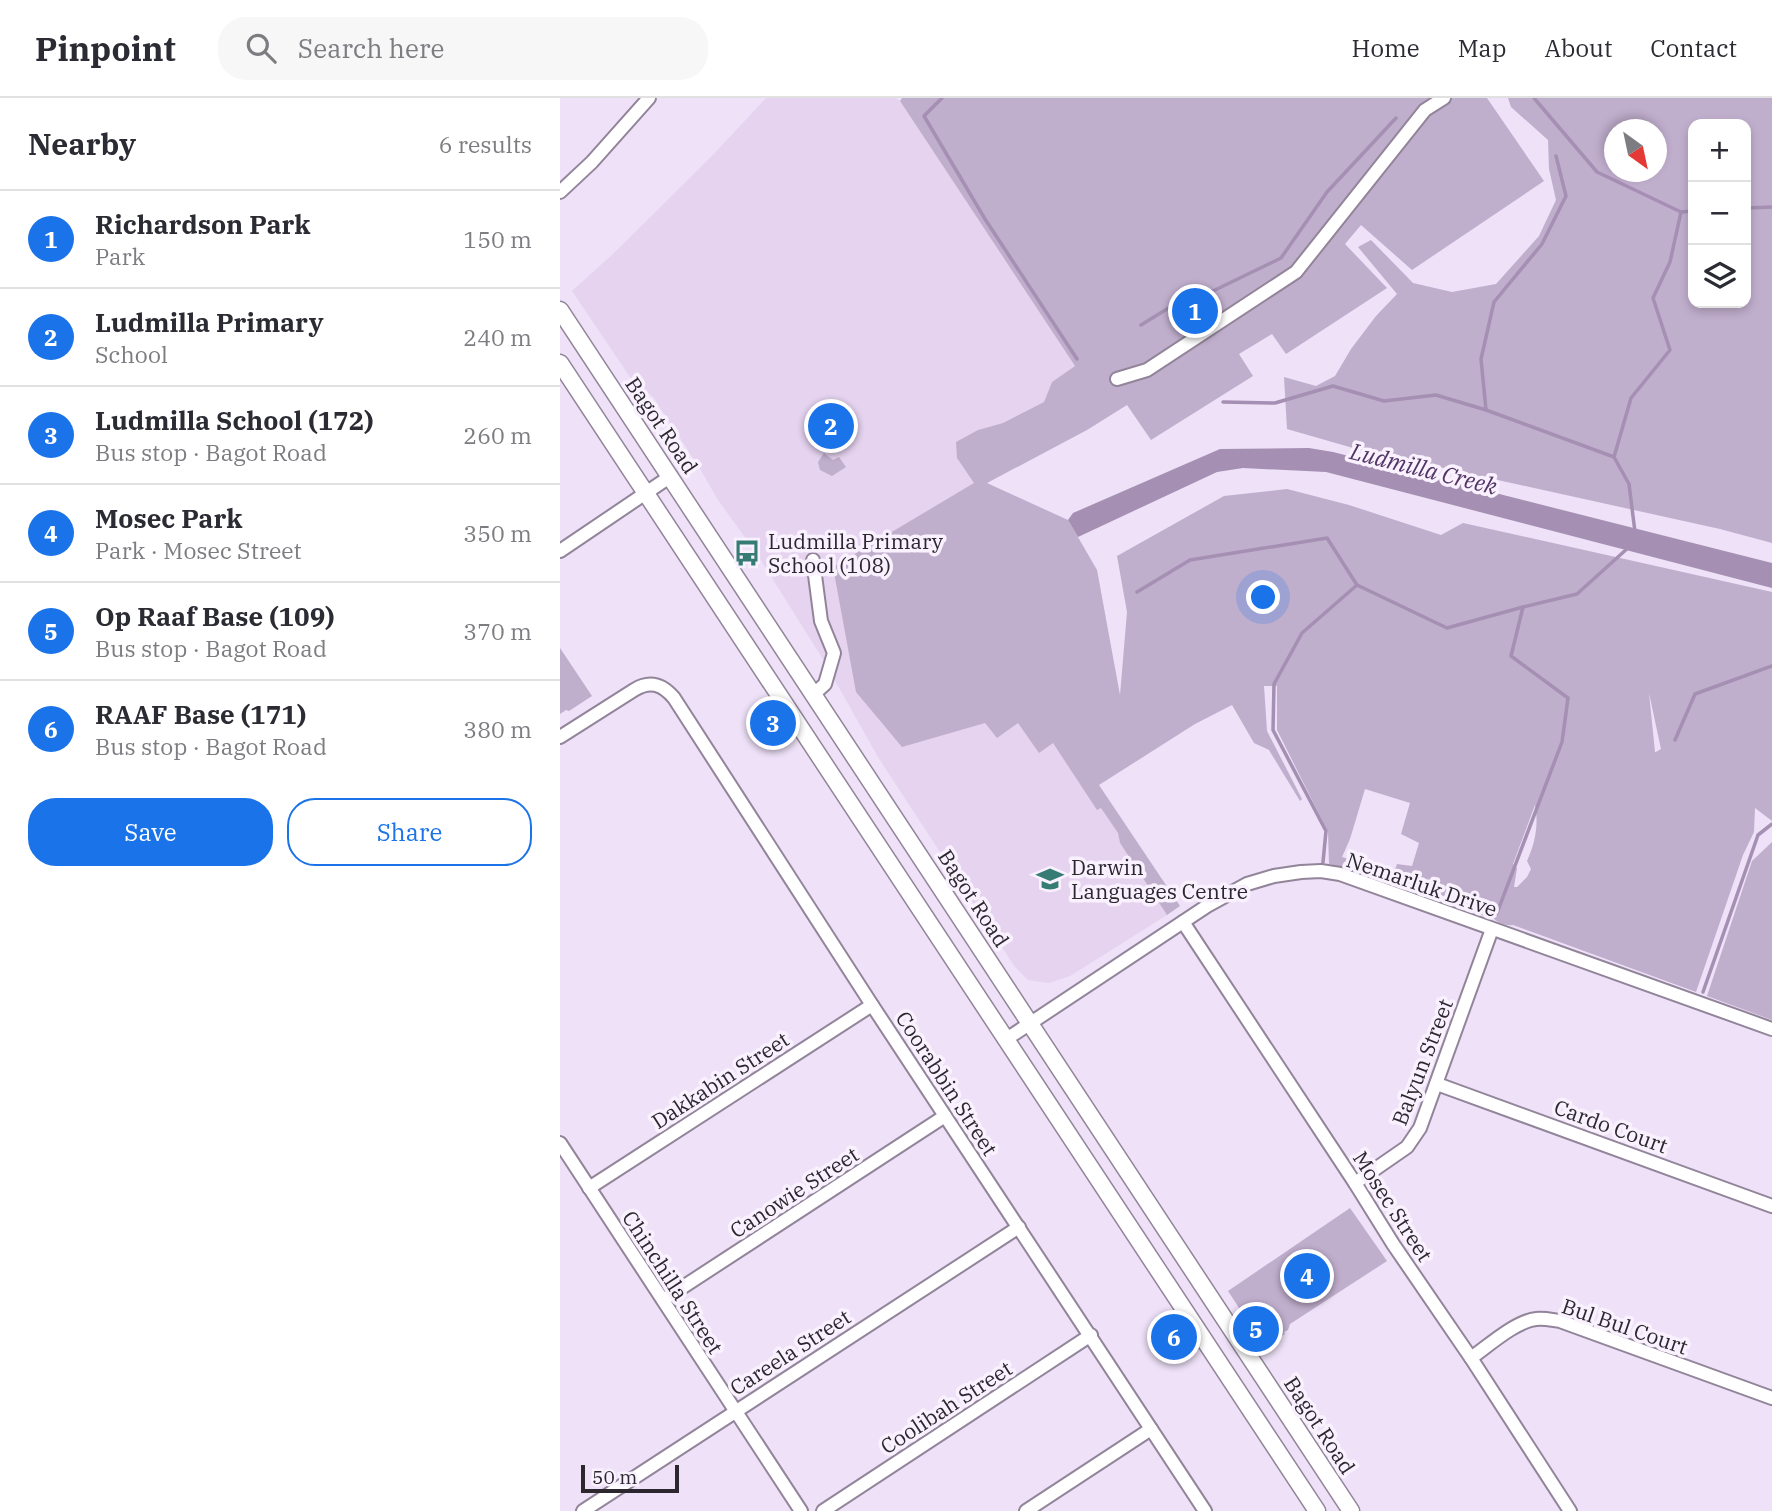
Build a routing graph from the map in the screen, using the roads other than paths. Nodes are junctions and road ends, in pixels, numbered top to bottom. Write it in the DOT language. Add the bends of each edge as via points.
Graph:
graph roads {
  1 [pos="649,98"];
  2 [pos="1444,98"];
  3 [pos="560,192"];
  4 [pos="560,310"];
  5 [pos="560,363"];
  6 [pos="1117,379"];
  7 [pos="671,476"];
  8 [pos="645,493"];
  9 [pos="560,551"];
  10 [pos="813,560"];
  11 [pos="814,694"];
  12 [pos="560,737"];
  13 [pos="1183,922"];
  14 [pos="1492,929"];
  15 [pos="872,1005"];
  16 [pos="1031,1023"];
  17 [pos="1772,1029"];
  18 [pos="1005,1040"];
  19 [pos="1437,1084"];
  20 [pos="945,1116"];
  21 [pos="560,1143"];
  22 [pos="1355,1183"];
  23 [pos="589,1188"];
  24 [pos="1772,1206"];
  25 [pos="1019,1227"];
  26 [pos="663,1300"];
  27 [pos="1091,1335"];
  28 [pos="1471,1357"];
  29 [pos="1772,1398"];
  30 [pos="735,1411"];
  31 [pos="1151,1429"];
  32 [pos="583,1511"];
  33 [pos="801,1511"];
  34 [pos="823,1511"];
  35 [pos="1026,1511"];
  36 [pos="1205,1511"];
  37 [pos="1317,1511"];
  38 [pos="1351,1511"];
  39 [pos="1570,1511"];
  1 -- 3 [label="street"];
  2 -- 6 [label="street" via="1425,110 1297,272 1147,370"];
  4 -- 7 [label="main road, Bagot Road"];
  5 -- 8 [label="main road"];
  7 -- 8 [label="street"];
  7 -- 11 [label="main road, Bagot Road"];
  8 -- 9 [label="street"];
  8 -- 18 [label="main road"];
  10 -- 11 [label="street" via="821,621 834,653 825,684"];
  11 -- 16 [label="main road, Bagot Road"];
  12 -- 15 [label="street, Coorabbin Street" via="640,687 652,683 667,690"];
  13 -- 14 [label="street, Nemarluk Drive" via="1247,884 1274,876 1321,872 1340,874"];
  13 -- 16 [label="street, Nemarluk Drive"];
  13 -- 22 [label="street, Mosec Street"];
  14 -- 17 [label="street, Nemarluk Drive"];
  14 -- 19 [label="street, Balyun Street"];
  15 -- 20 [label="street, Coorabbin Street"];
  15 -- 23 [label="street, Dakkabin Street"];
  16 -- 18 [label="street, Nemarluk Drive"];
  16 -- 38 [label="main road, Bagot Road"];
  18 -- 37 [label="main road"];
  19 -- 22 [label="street, Balyun Street" via="1414,1139"];
  19 -- 24 [label="street, Cardo Court"];
  20 -- 25 [label="street, Coorabbin Street"];
  20 -- 26 [label="street, Canowie Street"];
  21 -- 23 [label="street, Chinchilla Street"];
  22 -- 28 [label="street, Mosec Street"];
  23 -- 26 [label="street, Chinchilla Street"];
  25 -- 27 [label="street, Coorabbin Street"];
  25 -- 30 [label="street, Careela Street"];
  26 -- 30 [label="street, Chinchilla Street"];
  27 -- 31 [label="street, Coorabbin Street"];
  27 -- 34 [label="street, Coolibah Street"];
  28 -- 29 [label="street, Bul Bul Court" via="1523,1323 1545,1319"];
  28 -- 39 [label="street, Mosec Street"];
  30 -- 32 [label="street, Careela Street"];
  30 -- 33 [label="street, Chinchilla Street"];
  31 -- 35 [label="street"];
  31 -- 36 [label="street, Coorabbin Street"];
}
